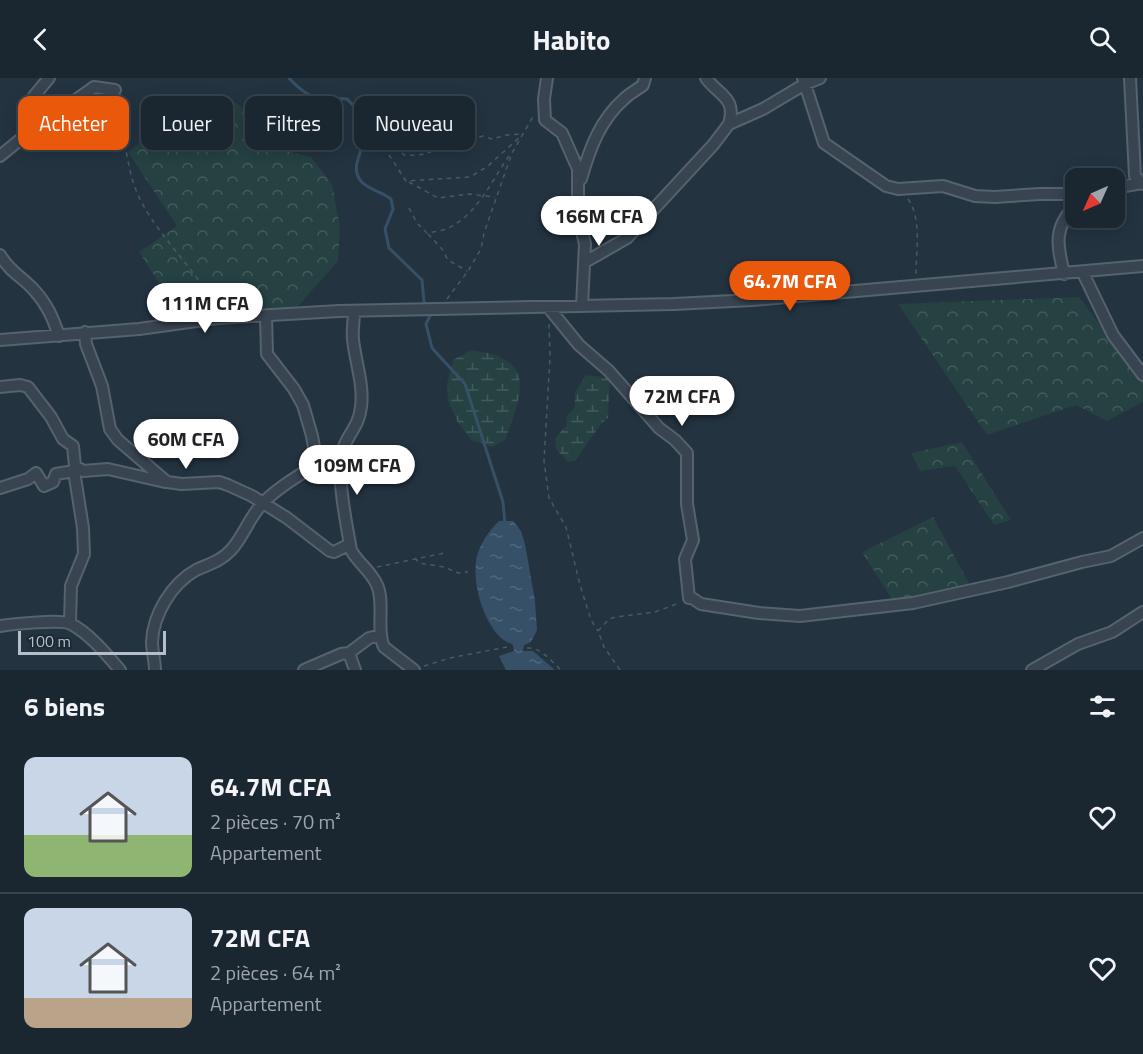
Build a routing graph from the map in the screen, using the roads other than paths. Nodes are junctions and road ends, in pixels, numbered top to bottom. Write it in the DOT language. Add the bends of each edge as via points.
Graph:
graph roads {
  1 [pos="49,78"];
  2 [pos="547,78"];
  3 [pos="645,78"];
  4 [pos="706,78"];
  5 [pos="820,78"];
  6 [pos="1130,78"];
  7 [pos="804,81"];
  8 [pos="115,90"];
  9 [pos="34,96"];
  10 [pos="81,96"];
  11 [pos="729,124"];
  12 [pos="18,141"];
  13 [pos="0,156"];
  14 [pos="1143,183"];
  15 [pos="1125,186"];
  16 [pos="579,188"];
  17 [pos="1065,194"];
  18 [pos="1065,215"];
  19 [pos="0,255"];
  20 [pos="585,262"];
  21 [pos="1143,266"];
  22 [pos="1083,273"];
  23 [pos="1064,274"];
  24 [pos="582,306"];
  25 [pos="548,307"];
  26 [pos="354,311"];
  27 [pos="266,316"];
  28 [pos="85,332"];
  29 [pos="59,336"];
  30 [pos="0,340"];
  31 [pos="1141,367"];
  32 [pos="0,387"];
  33 [pos="342,450"];
  34 [pos="318,464"];
  35 [pos="74,469"];
  36 [pos="167,482"];
  37 [pos="0,488"];
  38 [pos="263,503"];
  39 [pos="1143,538"];
  40 [pos="350,544"];
  41 [pos="1143,612"];
  42 [pos="70,623"];
  43 [pos="0,626"];
  44 [pos="381,635"];
  45 [pos="349,653"];
  46 [pos="120,670"];
  47 [pos="155,670"];
  48 [pos="304,670"];
  49 [pos="355,670"];
  50 [pos="414,670"];
  51 [pos="1032,670"];
  1 -- 9 [label="street"];
  2 -- 16 [label="street" via="545,120 562,133 575,159"];
  3 -- 16 [label="street" via="643,85 613,109 597,133"];
  4 -- 11 [label="street" via="725,96 731,110"];
  5 -- 7 [label="street"];
  6 -- 14 [label="street" via="1135,176"];
  7 -- 11 [label="street" via="763,109"];
  7 -- 17 [label="street" via="824,143 886,186 943,186 975,196 995,197"];
  8 -- 10 [label="street" via="94,87"];
  11 -- 20 [label="street" via="627,238"];
  12 -- 13 [label="street"];
  14 -- 15 [label="street"];
  16 -- 20 [label="street" via="578,216"];
  18 -- 23 [label="street" via="1058,249"];
  19 -- 29 [label="street" via="7,268 45,303"];
  20 -- 24 [label="street"];
  21 -- 22 [label="street"];
  22 -- 23 [label="street"];
  22 -- 31 [label="street" via="1113,335"];
  23 -- 24 [label="street" via="752,300"];
  24 -- 25 [label="street"];
  25 -- 26 [label="street"];
  25 -- 39 [label="street" via="579,345 687,453 687,504 693,540 685,559 688,598 701,604 800,616 913,603 1112,556"];
  26 -- 27 [label="street"];
  26 -- 33 [label="street" via="361,408 355,430"];
  27 -- 28 [label="street"];
  27 -- 34 [label="street" via="267,354 303,405"];
  28 -- 29 [label="street"];
  28 -- 36 [label="street" via="111,432"];
  29 -- 30 [label="street"];
  32 -- 35 [label="street" via="28,387 63,439 73,446"];
  33 -- 34 [label="street"];
  33 -- 40 [label="street" via="343,498"];
  34 -- 38 [label="street"];
  35 -- 36 [label="street" via="108,469"];
  35 -- 37 [label="street" via="56,474 53,482 44,486 36,473"];
  35 -- 42 [label="street" via="84,554 71,586"];
  36 -- 38 [label="street" via="219,482"];
  38 -- 40 [label="street" via="330,551"];
  38 -- 47 [label="street" via="232,549 215,563 183,579 162,606 152,643"];
  40 -- 44 [label="street" via="354,557 378,586"];
  41 -- 51 [label="street" via="1112,633 1078,644"];
  42 -- 43 [label="street"];
  42 -- 46 [label="street"];
  44 -- 45 [label="street" via="369,638"];
  44 -- 50 [label="street" via="384,647"];
  45 -- 48 [label="street"];
  45 -- 49 [label="street"];
}
